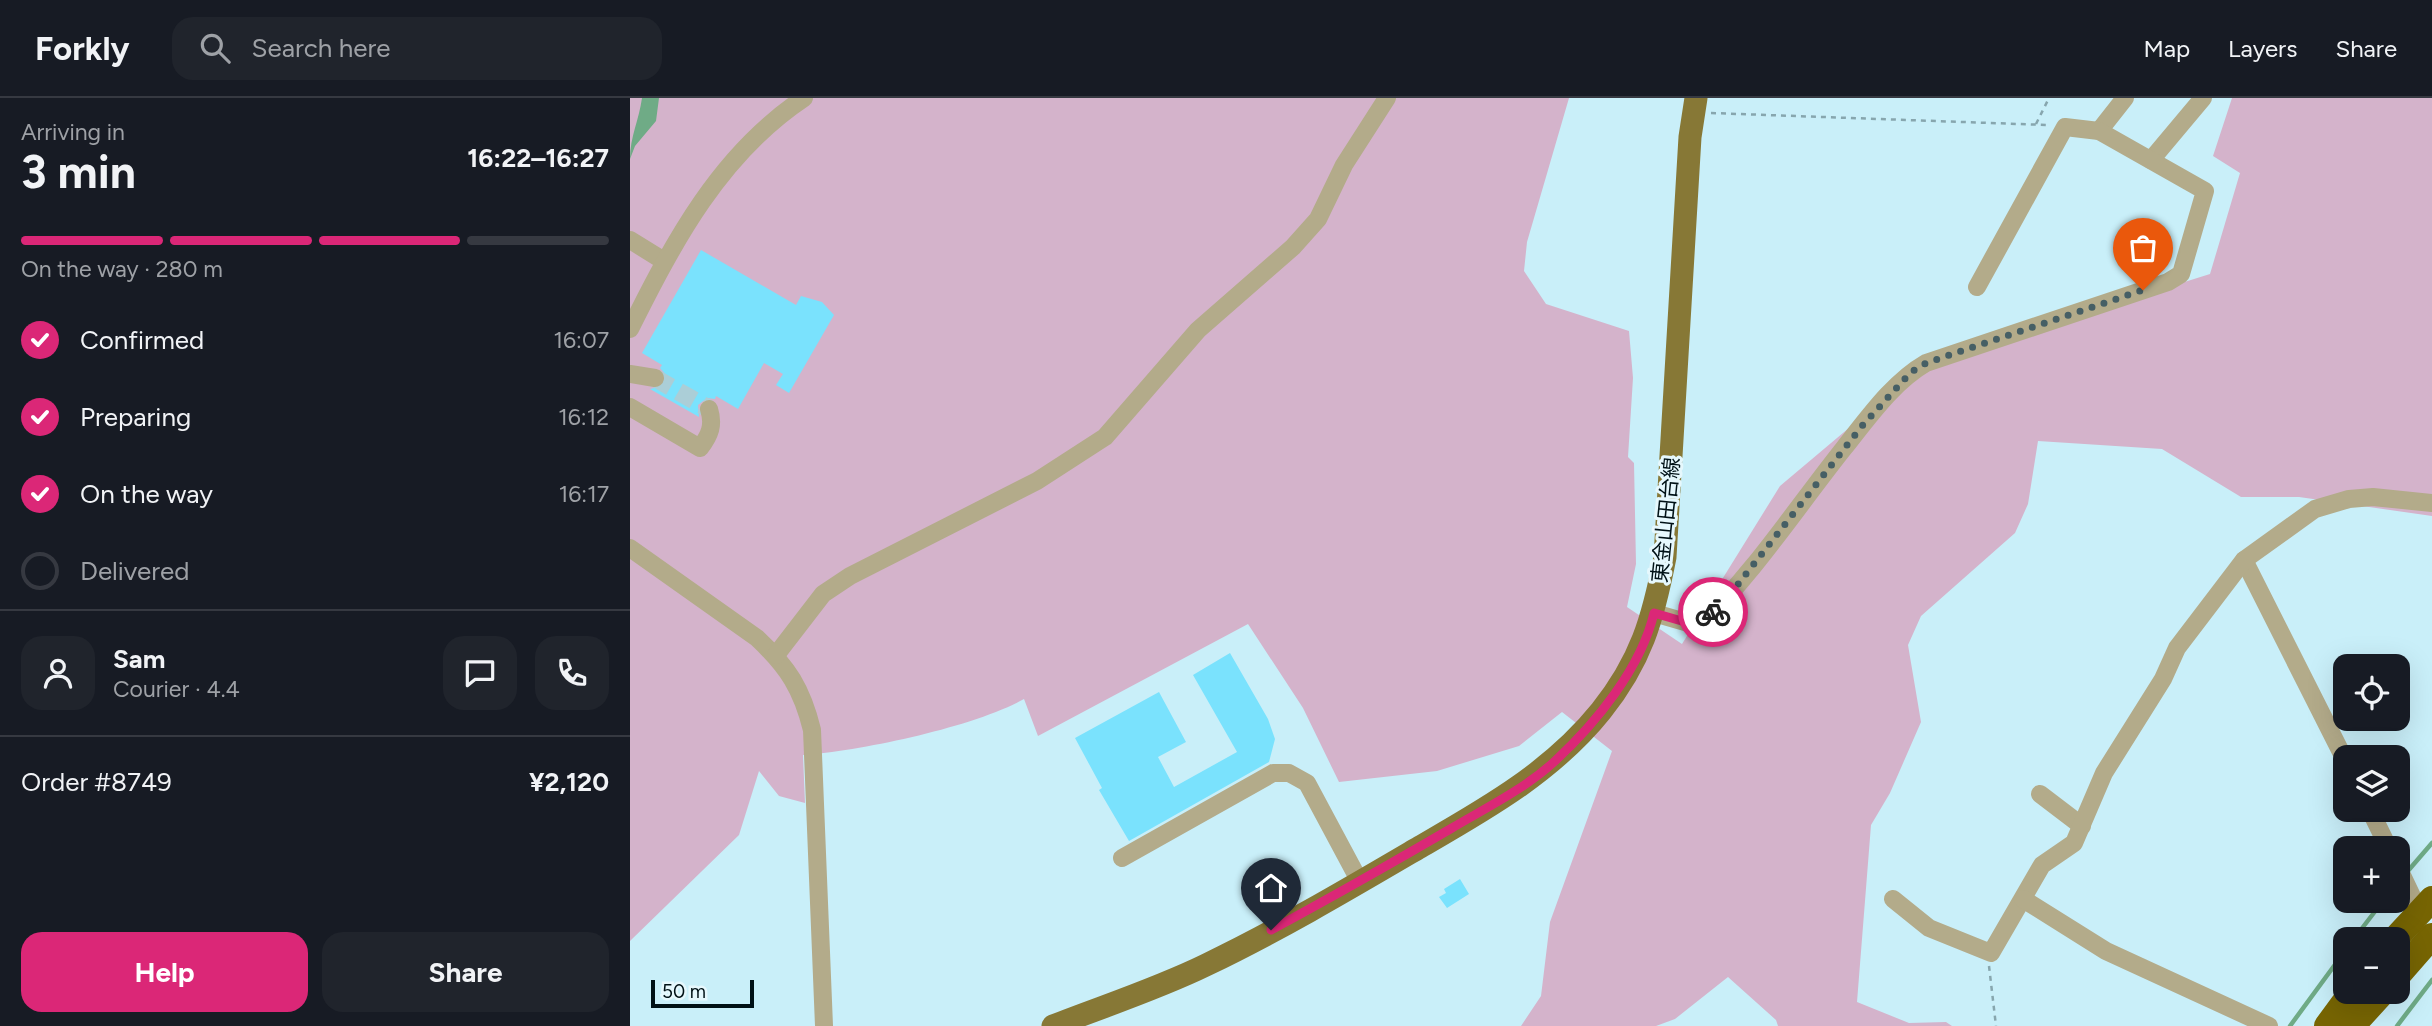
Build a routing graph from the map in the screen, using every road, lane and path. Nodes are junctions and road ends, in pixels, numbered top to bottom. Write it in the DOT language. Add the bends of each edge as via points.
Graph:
graph roads {
  1 [pos="804,98"];
  2 [pos="1387,98"];
  3 [pos="2125,98"];
  4 [pos="2203,98"];
  5 [pos="2050,100"];
  6 [pos="1695,105"];
  7 [pos="2036,124"];
  8 [pos="2065,127"];
  9 [pos="2099,131"];
  10 [pos="2151,160"];
  11 [pos="630,240"];
  12 [pos="664,261"];
  13 [pos="1977,287"];
  14 [pos="630,329"];
  15 [pos="630,374"];
  16 [pos="655,378"];
  17 [pos="630,407"];
  18 [pos="709,409"];
  19 [pos="2432,503"];
  20 [pos="630,548"];
  21 [pos="2244,560"];
  22 [pos="1654,613"];
  23 [pos="776,655"];
  24 [pos="2337,745"];
  25 [pos="2040,794"];
  26 [pos="2082,826"];
  27 [pos="1122,858"];
  28 [pos="1360,882"];
  29 [pos="2410,883"];
  30 [pos="1894,899"];
  31 [pos="2023,899"];
  32 [pos="2426,905"];
  33 [pos="2405,927"];
  34 [pos="2432,936"];
  35 [pos="1991,953"];
  36 [pos="2410,961"];
  37 [pos="2343,1004"];
  38 [pos="2372,1004"];
  39 [pos="2375,1004"];
  40 [pos="824,1026"];
  41 [pos="1053,1026"];
  42 [pos="1996,1026"];
  43 [pos="2269,1026"];
  44 [pos="2327,1026"];
  45 [pos="2352,1026"];
  46 [pos="2360,1026"];
  1 -- 12 [label="street" via="781,113 718,176"];
  2 -- 23 [label="street" via="1350,155 1318,219 1293,247 1198,330 1105,437 1037,481 850,576 823,594"];
  3 -- 9 [label="street"];
  4 -- 10 [label="street"];
  5 -- 7 [label="path"];
  6 -- 7 [label="path"];
  6 -- 22 [label="main road, 東金山田台線" via="1671,494"];
  7 -- 8 [label="path"];
  8 -- 9 [label="street"];
  8 -- 13 [label="street"];
  9 -- 10 [label="street"];
  10 -- 22 [label="street" via="2204,191 2181,274 1911,372 1862,426 1728,597 1699,626"];
  11 -- 12 [label="street"];
  12 -- 14 [label="street"];
  15 -- 16 [label="street"];
  17 -- 18 [label="street" via="700,448 713,420"];
  19 -- 21 [label="street" via="2373,497 2338,502 2315,509"];
  20 -- 23 [label="street"];
  21 -- 24 [label="street"];
  21 -- 26 [label="street" via="2177,648 2104,774"];
  22 -- 28 [label="main road, 東金山田台線" via="1634,662 1601,711 1554,762 1497,802"];
  23 -- 40 [label="street" via="804,697 812,730"];
  25 -- 26 [label="street"];
  26 -- 31 [label="street" via="2074,843 2042,865"];
  27 -- 28 [label="street" via="1273,773 1289,773 1307,783"];
  28 -- 41 [label="main road, 東金山田台線" via="1205,966"];
  29 -- 32 [label="street"];
  30 -- 35 [label="street" via="1929,928"];
  31 -- 35 [label="street"];
  31 -- 43 [label="street" via="2106,951"];
  32 -- 33 [label="highway"];
  34 -- 36 [label="highway"];
  35 -- 42 [label="path" via="1988,975"];
  37 -- 44 [label="highway"];
  38 -- 45 [label="highway"];
  39 -- 46 [label="highway"];
}
